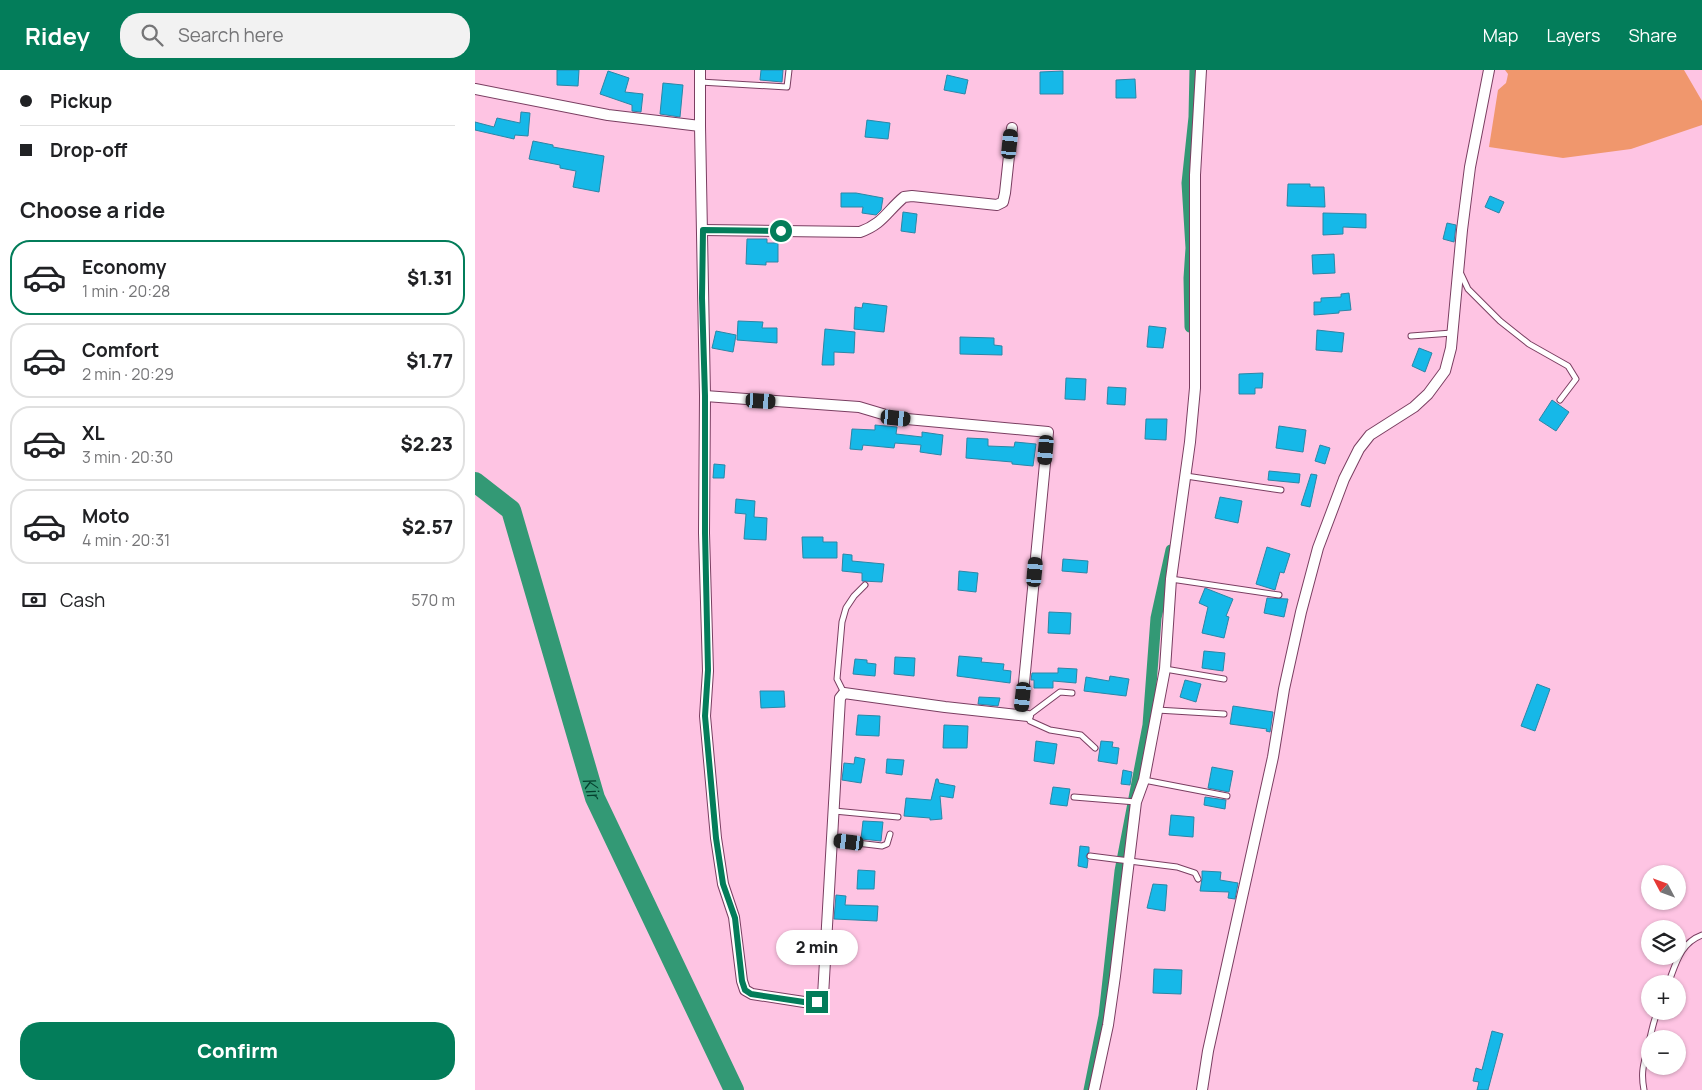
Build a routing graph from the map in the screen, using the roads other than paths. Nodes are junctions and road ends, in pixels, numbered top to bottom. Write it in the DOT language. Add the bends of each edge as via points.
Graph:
graph roads {
  1 [pos="700,70"];
  2 [pos="789,70"];
  3 [pos="1201,70"];
  4 [pos="1489,70"];
  5 [pos="700,82"];
  6 [pos="475,89"];
  7 [pos="700,126"];
  8 [pos="1012,128"];
  9 [pos="703,230"];
  10 [pos="1459,268"];
  11 [pos="1452,333"];
  12 [pos="1411,336"];
  13 [pos="705,396"];
  14 [pos="1560,400"];
  15 [pos="1185,476"];
  16 [pos="1281,490"];
  17 [pos="1171,579"];
  18 [pos="865,585"];
  19 [pos="1279,595"];
  20 [pos="1165,669"];
  21 [pos="1224,679"];
  22 [pos="844,693"];
  23 [pos="1072,693"];
  24 [pos="1157,710"];
  25 [pos="1224,714"];
  26 [pos="1025,715"];
  27 [pos="1095,748"];
  28 [pos="1144,780"];
  29 [pos="1227,796"];
  30 [pos="1074,797"];
  31 [pos="1136,802"];
  32 [pos="833,811"];
  33 [pos="898,817"];
  34 [pos="889,834"];
  35 [pos="832,840"];
  36 [pos="1090,856"];
  37 [pos="1128,861"];
  38 [pos="1198,879"];
  39 [pos="1702,935"];
  40 [pos="1671,975"];
  41 [pos="1654,1020"];
  42 [pos="1094,1090"];
  43 [pos="1202,1090"];
  44 [pos="1644,1090"];
  1 -- 5 [label="street"];
  2 -- 5 [label="lane" via="787,87"];
  3 -- 15 [label="street" via="1195,175 1195,388"];
  4 -- 10 [label="street" via="1470,167"];
  5 -- 7 [label="street"];
  6 -- 7 [label="street" via="608,115"];
  7 -- 9 [label="street"];
  8 -- 9 [label="street" via="1005,193 1003,202 997,205 912,196 904,197 883,220 860,232"];
  9 -- 13 [label="street"];
  10 -- 11 [label="street"];
  10 -- 14 [label="lane" via="1468,289 1499,321 1529,344 1568,366 1576,380"];
  11 -- 12 [label="lane"];
  11 -- 43 [label="street" via="1445,371 1437,383 1414,407 1370,435 1359,449 1344,479 1319,548 1284,689 1273,757"];
  13 -- 26 [label="street" via="859,407 896,418 1048,432"];
  13 -- 35 [label="street" via="708,670 705,716 723,884 735,918 742,981 745,990 751,994 804,1002 817,1002 823,996"];
  15 -- 16 [label="lane"];
  15 -- 17 [label="street"];
  17 -- 19 [label="lane"];
  17 -- 20 [label="street"];
  18 -- 22 [label="lane" via="846,608 842,622 837,679"];
  20 -- 21 [label="lane"];
  20 -- 24 [label="street"];
  22 -- 26 [label="street"];
  22 -- 32 [label="street" via="840,698"];
  23 -- 26 [label="lane" via="1061,692"];
  24 -- 25 [label="lane"];
  24 -- 28 [label="street"];
  26 -- 27 [label="lane" via="1042,727 1081,735"];
  28 -- 29 [label="lane"];
  28 -- 31 [label="street"];
  30 -- 31 [label="lane"];
  31 -- 37 [label="street"];
  32 -- 33 [label="lane"];
  32 -- 35 [label="street"];
  34 -- 35 [label="lane" via="887,844 882,846"];
  36 -- 37 [label="lane"];
  37 -- 38 [label="lane" via="1168,865 1187,870"];
  37 -- 42 [label="street" via="1108,1025"];
  39 -- 40 [label="lane" via="1680,953"];
  41 -- 44 [label="lane" via="1642,1066"];
}
